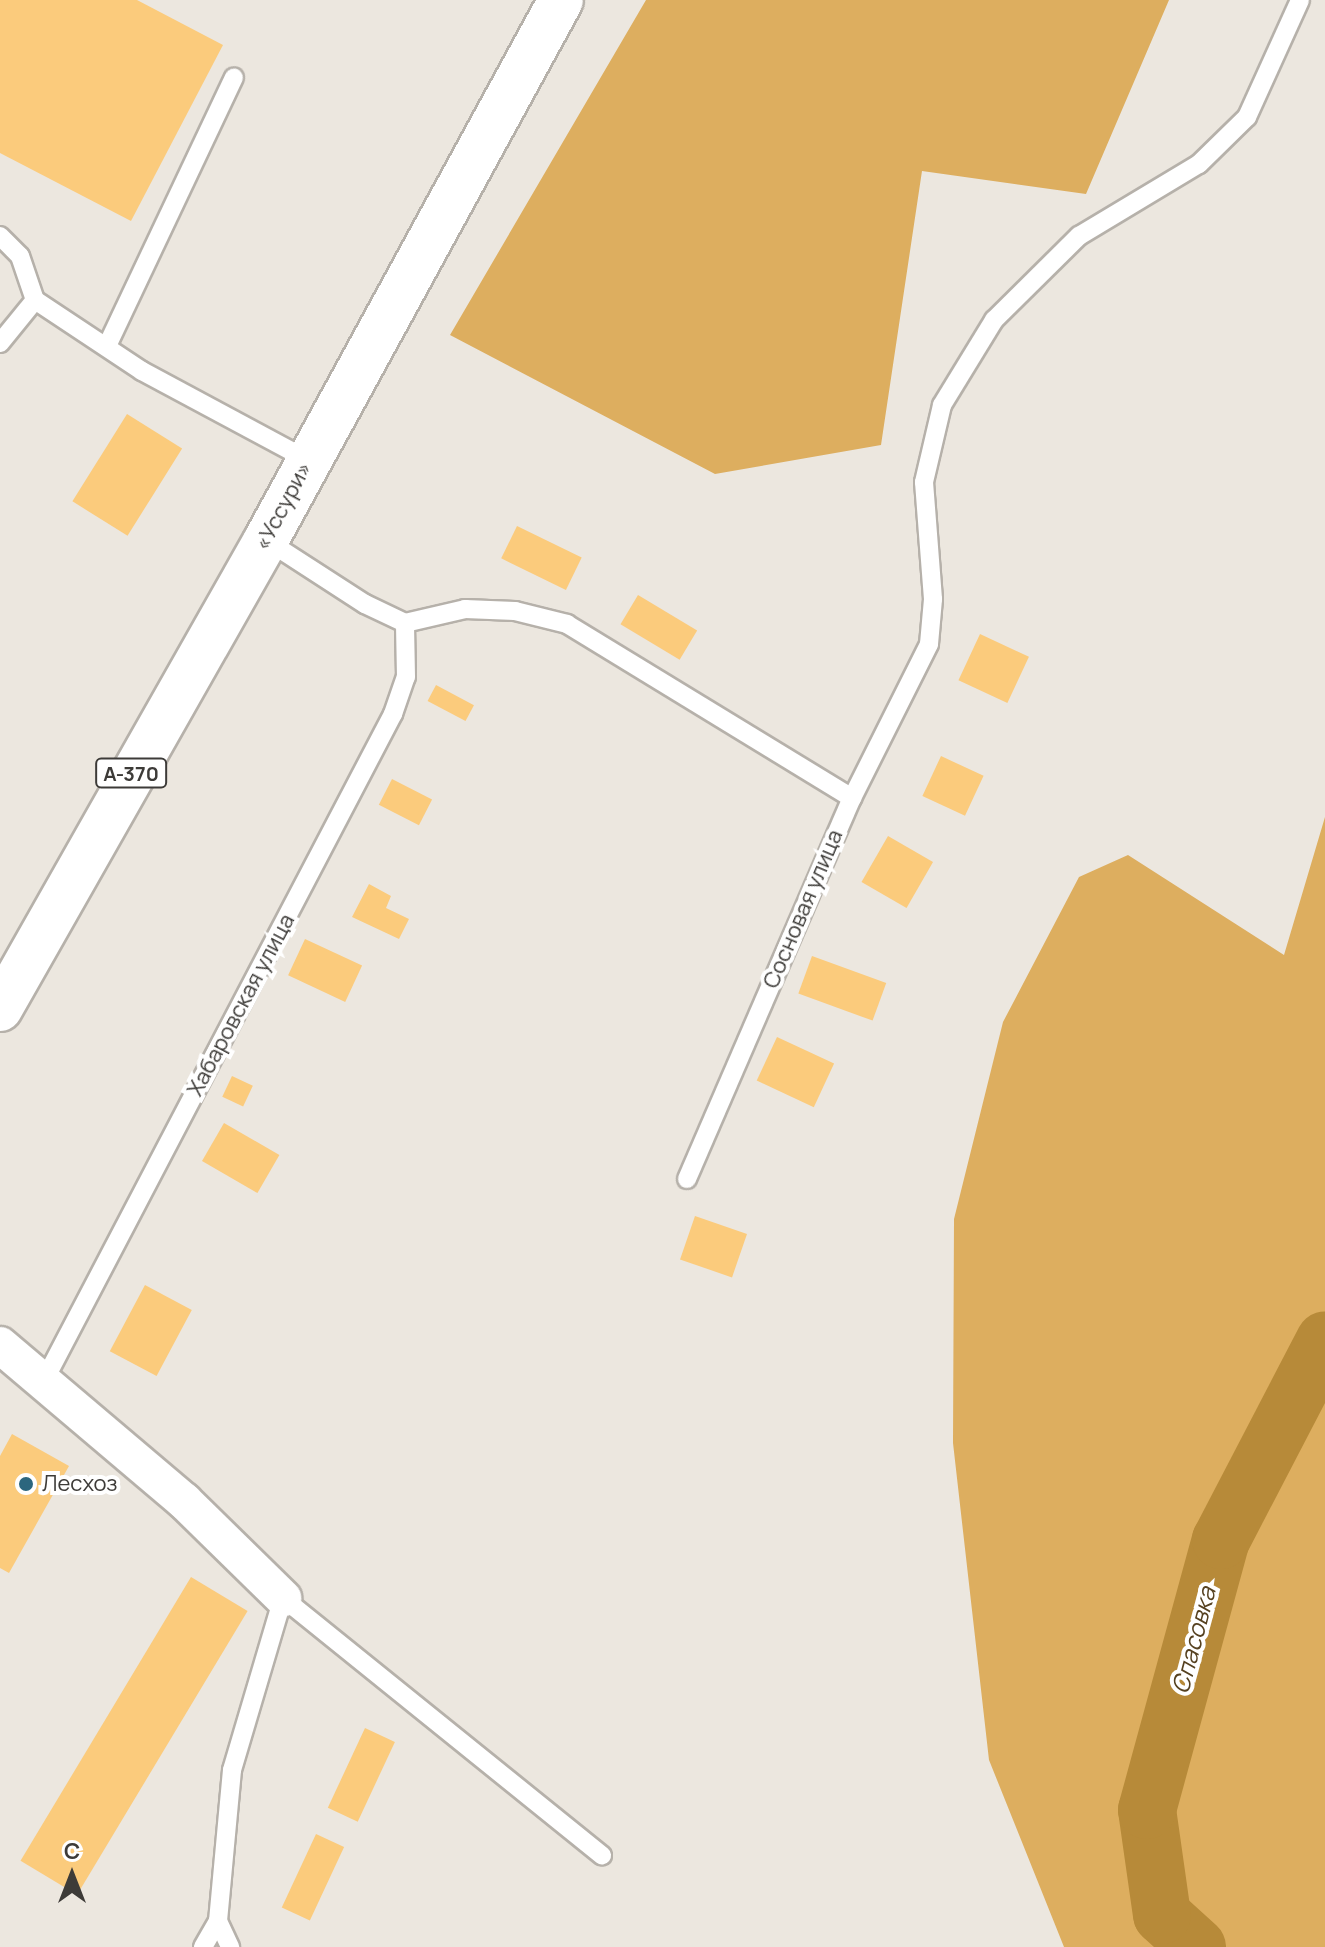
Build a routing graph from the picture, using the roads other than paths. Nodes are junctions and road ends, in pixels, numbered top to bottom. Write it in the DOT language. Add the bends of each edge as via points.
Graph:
graph roads {
  1 [pos="561,0"];
  2 [pos="1300,0"];
  3 [pos="234,77"];
  4 [pos="0,236"];
  5 [pos="35,300"];
  6 [pos="0,343"];
  7 [pos="107,346"];
  8 [pos="308,460"];
  9 [pos="266,540"];
  10 [pos="405,623"];
  11 [pos="852,798"];
  12 [pos="0,1009"];
  13 [pos="687,1179"];
  14 [pos="0,1345"];
  15 [pos="45,1379"];
  16 [pos="283,1598"];
  17 [pos="602,1855"];
  18 [pos="218,1921"];
  19 [pos="203,1947"];
  20 [pos="230,1947"];
  1 -- 8 [label="highway, «Уссури» / А-370"];
  2 -- 11 [label="lane, Сосновая улица" via="1247,117 1199,164 1079,236 994,320 942,405 924,482 933,599 929,644"];
  3 -- 7 [label="lane"];
  4 -- 5 [label="lane" via="20,256"];
  5 -- 6 [label="lane"];
  5 -- 7 [label="lane"];
  7 -- 8 [label="lane" via="142,371"];
  8 -- 9 [label="highway, «Уссури» / А-370"];
  9 -- 10 [label="lane" via="365,604"];
  9 -- 12 [label="highway, «Уссури» / А-370"];
  10 -- 11 [label="lane" via="465,609 515,611 567,624"];
  10 -- 15 [label="lane, Хабаровская улица" via="406,677 393,714"];
  11 -- 13 [label="lane, Сосновая улица"];
  14 -- 15 [label="street"];
  15 -- 16 [label="street" via="184,1501"];
  16 -- 17 [label="lane"];
  16 -- 18 [label="lane" via="232,1770"];
  18 -- 19 [label="lane"];
  18 -- 20 [label="lane"];
}
